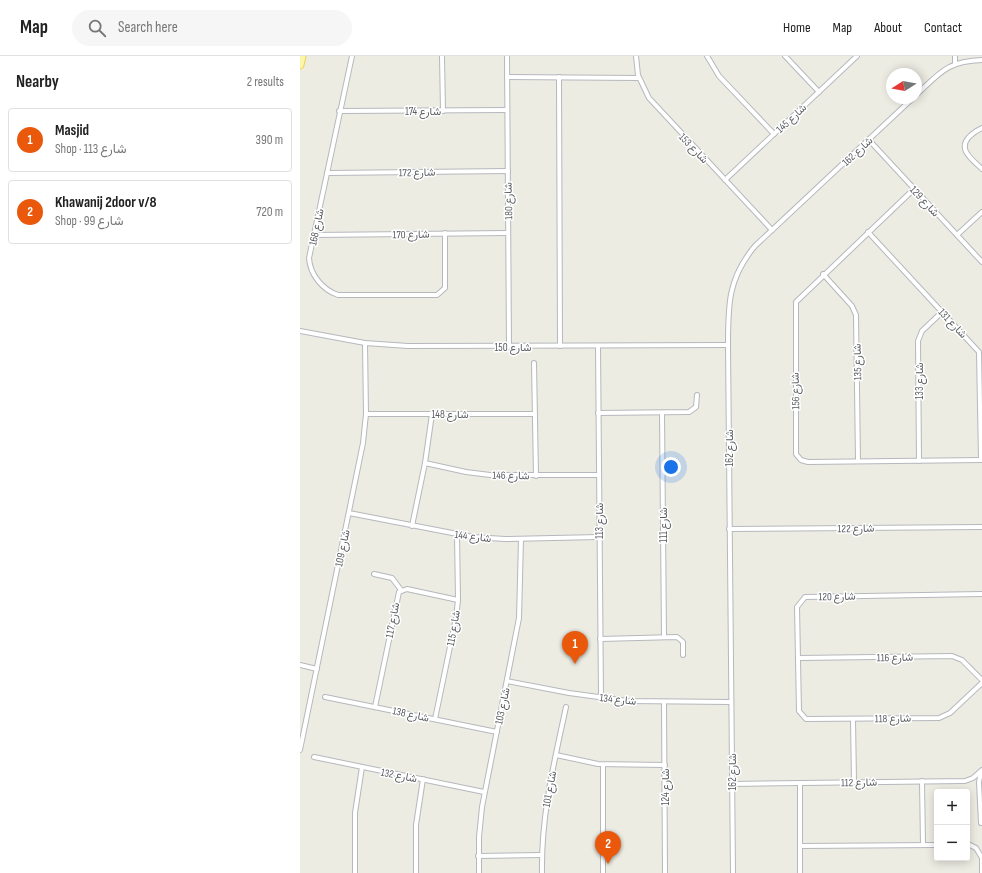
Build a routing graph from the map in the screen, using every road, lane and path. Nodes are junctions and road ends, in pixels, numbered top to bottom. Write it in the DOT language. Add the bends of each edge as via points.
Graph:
graph roads {
  1 [pos="302,56"];
  2 [pos="352,56"];
  3 [pos="442,56"];
  4 [pos="507,56"];
  5 [pos="636,56"];
  6 [pos="707,56"];
  7 [pos="785,56"];
  8 [pos="857,56"];
  9 [pos="955,56"];
  10 [pos="982,60"];
  11 [pos="955,63"];
  12 [pos="300,65"];
  13 [pos="508,77"];
  14 [pos="559,77"];
  15 [pos="639,78"];
  16 [pos="922,90"];
  17 [pos="818,92"];
  18 [pos="907,104"];
  19 [pos="508,110"];
  20 [pos="339,111"];
  21 [pos="443,111"];
  22 [pos="982,128"];
  23 [pos="774,134"];
  24 [pos="869,140"];
  25 [pos="982,169"];
  26 [pos="508,171"];
  27 [pos="327,173"];
  28 [pos="725,180"];
  29 [pos="914,189"];
  30 [pos="982,212"];
  31 [pos="772,230"];
  32 [pos="868,232"];
  33 [pos="508,233"];
  34 [pos="445,234"];
  35 [pos="314,235"];
  36 [pos="958,236"];
  37 [pos="982,262"];
  38 [pos="823,274"];
  39 [pos="942,312"];
  40 [pos="300,331"];
  41 [pos="366,343"];
  42 [pos="728,345"];
  43 [pos="560,346"];
  44 [pos="598,346"];
  45 [pos="509,347"];
  46 [pos="534,363"];
  47 [pos="697,395"];
  48 [pos="598,413"];
  49 [pos="662,413"];
  50 [pos="366,414"];
  51 [pos="432,414"];
  52 [pos="535,414"];
  53 [pos="982,460"];
  54 [pos="919,461"];
  55 [pos="858,462"];
  56 [pos="424,463"];
  57 [pos="599,475"];
  58 [pos="536,476"];
  59 [pos="349,513"];
  60 [pos="412,526"];
  61 [pos="982,527"];
  62 [pos="729,529"];
  63 [pos="457,535"];
  64 [pos="599,537"];
  65 [pos="521,539"];
  66 [pos="374,574"];
  67 [pos="401,590"];
  68 [pos="982,594"];
  69 [pos="458,600"];
  70 [pos="664,637"];
  71 [pos="600,639"];
  72 [pos="683,655"];
  73 [pos="798,658"];
  74 [pos="300,665"];
  75 [pos="317,669"];
  76 [pos="507,681"];
  77 [pos="982,682"];
  78 [pos="325,697"];
  79 [pos="601,697"];
  80 [pos="664,702"];
  81 [pos="731,702"];
  82 [pos="375,707"];
  83 [pos="566,707"];
  84 [pos="799,708"];
  85 [pos="435,719"];
  86 [pos="854,719"];
  87 [pos="497,732"];
  88 [pos="300,750"];
  89 [pos="556,755"];
  90 [pos="314,757"];
  91 [pos="602,764"];
  92 [pos="665,764"];
  93 [pos="362,767"];
  94 [pos="982,771"];
  95 [pos="423,779"];
  96 [pos="968,781"];
  97 [pos="854,782"];
  98 [pos="922,782"];
  99 [pos="800,783"];
  100 [pos="732,784"];
  101 [pos="979,787"];
  102 [pos="484,792"];
  103 [pos="980,823"];
  104 [pos="970,844"];
  105 [pos="923,845"];
  106 [pos="934,845"];
  107 [pos="970,845"];
  108 [pos="800,846"];
  109 [pos="982,853"];
  110 [pos="542,855"];
  111 [pos="478,856"];
  112 [pos="982,858"];
  113 [pos="355,873"];
  114 [pos="416,873"];
  115 [pos="479,873"];
  116 [pos="542,873"];
  117 [pos="603,873"];
  118 [pos="665,873"];
  119 [pos="733,873"];
  120 [pos="800,873"];
  121 [pos="982,873"];
  1 -- 12 [label="main road"];
  2 -- 20 [label="street, شارع 168"];
  3 -- 21 [label="street"];
  4 -- 13 [label="street, شارع 180"];
  5 -- 15 [label="street, شارع 153"];
  6 -- 23 [label="street" via="720,76"];
  7 -- 17 [label="street"];
  8 -- 17 [label="street, شارع 145"];
  9 -- 11 [label="street"];
  10 -- 11 [label="street"];
  11 -- 16 [label="street"];
  13 -- 14 [label="street"];
  13 -- 19 [label="street, شارع 180"];
  14 -- 15 [label="street"];
  14 -- 43 [label="street"];
  15 -- 28 [label="street, شارع 153" via="649,98"];
  17 -- 23 [label="street, شارع 145"];
  18 -- 24 [label="street, شارع 162"];
  19 -- 21 [label="street, شارع 174"];
  19 -- 26 [label="street, شارع 180"];
  20 -- 21 [label="street, شارع 174"];
  20 -- 27 [label="street, شارع 168"];
  22 -- 25 [label="street" via="963,146"];
  23 -- 28 [label="street, شارع 145"];
  24 -- 29 [label="street, شارع 129"];
  24 -- 31 [label="street, شارع 162"];
  26 -- 27 [label="street, شارع 172"];
  26 -- 33 [label="street, شارع 180"];
  27 -- 35 [label="street, شارع 168"];
  28 -- 31 [label="street, شارع 153"];
  29 -- 32 [label="street, شارع 156"];
  29 -- 36 [label="street, شارع 129"];
  30 -- 36 [label="street"];
  31 -- 42 [label="street, شارع 162" via="747,256 735,278 728,302"];
  32 -- 38 [label="street, شارع 156"];
  32 -- 39 [label="street, شارع 131"];
  33 -- 34 [label="street, شارع 170"];
  33 -- 45 [label="street, شارع 180"];
  34 -- 35 [label="street, شارع 170"];
  34 -- 35 [label="street, شارع 168" via="445,288 440,294 433,296 345,296 331,293 321,284 309,264"];
  36 -- 37 [label="street, شارع 129"];
  38 -- 55 [label="street, شارع 135" via="852,306 856,315"];
  38 -- 55 [label="street, شارع 156" via="798,298 795,306 796,454 804,462"];
  39 -- 53 [label="street, شارع 131" via="979,352"];
  39 -- 54 [label="street, شارع 133" via="922,331 918,341"];
  40 -- 41 [label="street, شارع 150"];
  41 -- 45 [label="street, شارع 150"];
  41 -- 50 [label="street, شارع 109"];
  42 -- 44 [label="street, شارع 150"];
  42 -- 62 [label="street, شارع 162"];
  43 -- 44 [label="street, شارع 150"];
  43 -- 45 [label="street, شارع 150"];
  44 -- 48 [label="street, شارع 113"];
  46 -- 52 [label="street"];
  47 -- 49 [label="street" via="696,407 692,412"];
  48 -- 49 [label="street"];
  48 -- 57 [label="street, شارع 113"];
  49 -- 70 [label="street, شارع 111"];
  50 -- 51 [label="street, شارع 148"];
  50 -- 59 [label="street, شارع 109" via="362,450"];
  51 -- 52 [label="street, شارع 148"];
  51 -- 56 [label="street"];
  52 -- 58 [label="street"];
  53 -- 54 [label="street, شارع 156"];
  54 -- 55 [label="street, شارع 156"];
  56 -- 58 [label="street, شارع 146" via="478,474"];
  56 -- 60 [label="street"];
  57 -- 58 [label="street, شارع 146"];
  57 -- 64 [label="street, شارع 113"];
  59 -- 60 [label="street, شارع 144"];
  59 -- 75 [label="street, شارع 109"];
  60 -- 63 [label="street, شارع 144"];
  61 -- 62 [label="street, شارع 122"];
  62 -- 81 [label="street, شارع 162"];
  63 -- 65 [label="street, شارع 144"];
  63 -- 69 [label="street, شارع 115"];
  64 -- 65 [label="street, شارع 144"];
  64 -- 71 [label="street, شارع 113"];
  65 -- 76 [label="street, شارع 103" via="519,611"];
  66 -- 67 [label="street" via="392,578"];
  67 -- 69 [label="street, شارع 117"];
  67 -- 82 [label="street, شارع 117" via="397,598"];
  68 -- 73 [label="street, شارع 120" via="805,597 797,607"];
  69 -- 85 [label="street, شارع 115"];
  70 -- 71 [label="street"];
  70 -- 72 [label="street" via="680,638 683,642"];
  71 -- 79 [label="street, شارع 113"];
  73 -- 77 [label="street, شارع 116" via="952,656 962,660"];
  73 -- 84 [label="street, شارع 120"];
  74 -- 75 [label="street"];
  75 -- 88 [label="street, شارع 109"];
  76 -- 79 [label="street, شارع 134"];
  76 -- 87 [label="street, شارع 103"];
  77 -- 86 [label="street, شارع 118" via="943,717"];
  78 -- 82 [label="street, شارع 138"];
  79 -- 80 [label="street, شارع 134"];
  80 -- 81 [label="street, شارع 134"];
  80 -- 92 [label="street, شارع 124"];
  81 -- 100 [label="street, شارع 162"];
  82 -- 85 [label="street, شارع 138"];
  83 -- 89 [label="street, شارع 101"];
  84 -- 86 [label="street, شارع 118" via="800,715 806,719"];
  85 -- 87 [label="street, شارع 138"];
  86 -- 97 [label="street"];
  87 -- 102 [label="street, شارع 103"];
  89 -- 91 [label="street"];
  89 -- 110 [label="street, شارع 101" via="544,812"];
  90 -- 93 [label="street, شارع 132"];
  91 -- 92 [label="street"];
  91 -- 117 [label="street"];
  92 -- 118 [label="street, شارع 124"];
  93 -- 95 [label="street, شارع 132"];
  93 -- 113 [label="street" via="355,813"];
  94 -- 96 [label="street"];
  94 -- 101 [label="street"];
  95 -- 102 [label="street, شارع 132"];
  95 -- 114 [label="street" via="416,816"];
  96 -- 98 [label="street, شارع 112"];
  96 -- 101 [label="street"];
  97 -- 98 [label="street, شارع 112"];
  97 -- 99 [label="street, شارع 112"];
  98 -- 105 [label="street"];
  99 -- 100 [label="street, شارع 112"];
  99 -- 108 [label="street"];
  100 -- 119 [label="street, شارع 162"];
  101 -- 103 [label="street"];
  102 -- 111 [label="street, شارع 103"];
  104 -- 109 [label="street" via="977,846"];
  105 -- 106 [label="street"];
  105 -- 108 [label="street"];
  107 -- 112 [label="street" via="976,848"];
  108 -- 120 [label="street"];
  110 -- 111 [label="street"];
  110 -- 116 [label="street, شارع 101"];
  111 -- 115 [label="street, شارع 103"];
  112 -- 121 [label="street"];
}
